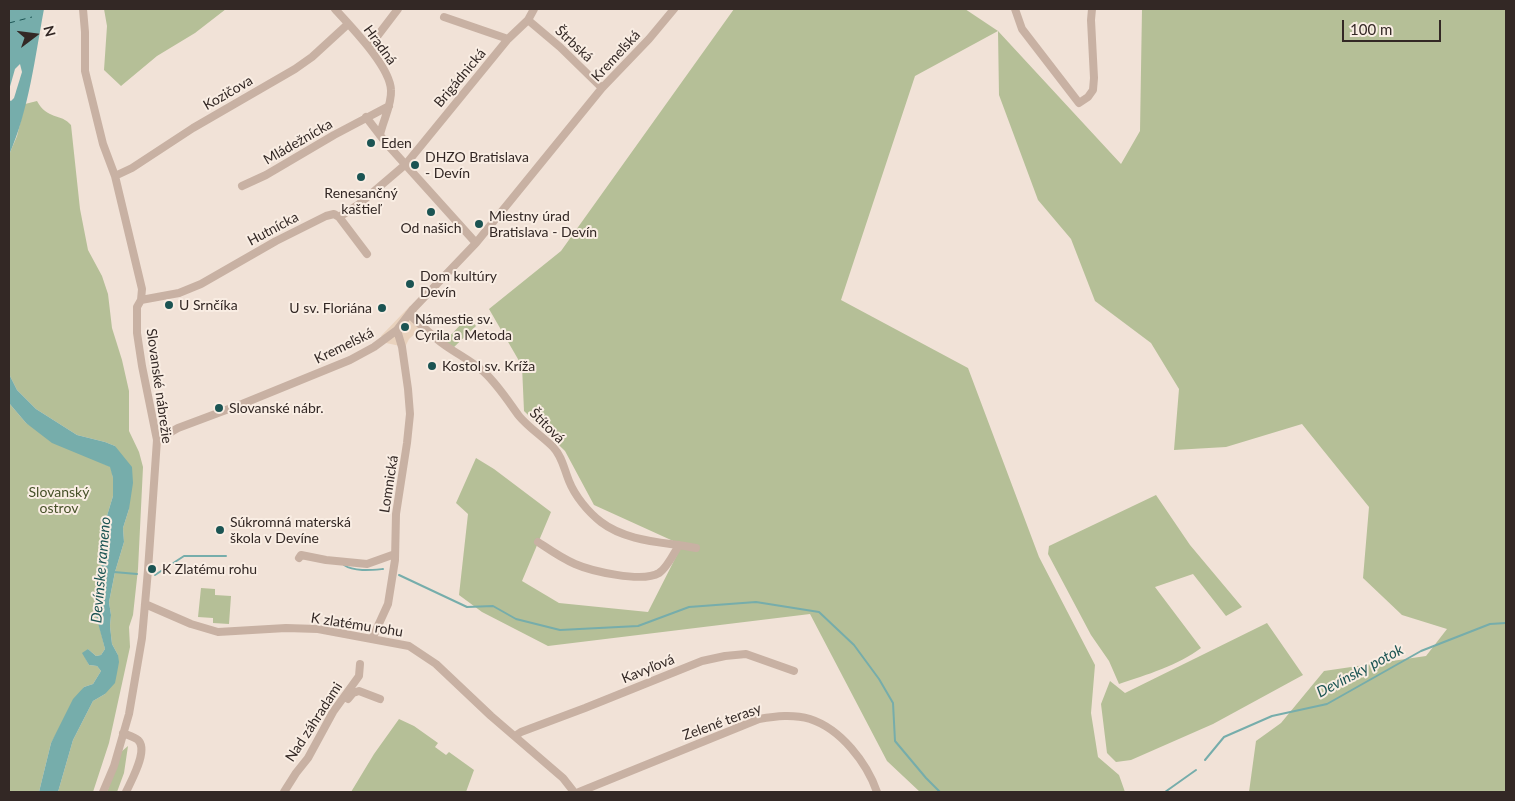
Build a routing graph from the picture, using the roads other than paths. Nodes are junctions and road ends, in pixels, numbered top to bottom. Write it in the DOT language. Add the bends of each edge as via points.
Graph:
graph roads {
  1 [pos="83,9"];
  2 [pos="335,9"];
  3 [pos="398,9"];
  4 [pos="534,9"];
  5 [pos="674,9"];
  6 [pos="1015,9"];
  7 [pos="1092,9"];
  8 [pos="444,17"];
  9 [pos="528,20"];
  10 [pos="348,24"];
  11 [pos="508,39"];
  12 [pos="369,47"];
  13 [pos="602,88"];
  14 [pos="389,106"];
  15 [pos="366,117"];
  16 [pos="380,135"];
  17 [pos="406,164"];
  18 [pos="115,176"];
  19 [pos="242,186"];
  20 [pos="339,217"];
  21 [pos="476,242"];
  22 [pos="367,254"];
  23 [pos="141,300"];
  24 [pos="409,314"];
  25 [pos="397,330"];
  26 [pos="157,440"];
  27 [pos="538,542"];
  28 [pos="679,545"];
  29 [pos="696,548"];
  30 [pos="395,554"];
  31 [pos="299,558"];
  32 [pos="145,604"];
  33 [pos="372,639"];
  34 [pos="360,664"];
  35 [pos="794,671"];
  36 [pos="380,700"];
  37 [pos="333,712"];
  38 [pos="123,733"];
  39 [pos="515,736"];
  40 [pos="102,792"];
  41 [pos="126,792"];
  42 [pos="284,792"];
  43 [pos="574,792"];
  44 [pos="579,792"];
  45 [pos="877,792"];
  1 -- 18 [label="street, Slovanské nábrežie" via="85,71"];
  2 -- 10 [label="street, Hradná"];
  3 -- 12 [label="street"];
  4 -- 9 [label="street, Brigádnická"];
  5 -- 13 [label="street, Kremeľská"];
  6 -- 7 [label="street" via="1022,28 1079,103 1093,90"];
  8 -- 11 [label="street"];
  9 -- 11 [label="street, Brigádnická"];
  9 -- 13 [label="street, Štrbská"];
  10 -- 12 [label="street, Hradná"];
  10 -- 18 [label="street, Kozičova" via="295,69"];
  11 -- 17 [label="street, Brigádnická"];
  12 -- 14 [label="street, Hradná" via="391,84"];
  13 -- 21 [label="street, Kremeľská"];
  14 -- 15 [label="street, Mládežnícka"];
  14 -- 16 [label="street, Hradná"];
  15 -- 16 [label="street"];
  15 -- 19 [label="street, Mládežnícka"];
  16 -- 17 [label="street"];
  17 -- 20 [label="street, Hutnícka"];
  17 -- 21 [label="street"];
  18 -- 23 [label="street, Slovanské nábrežie" via="142,289"];
  20 -- 22 [label="street"];
  20 -- 23 [label="street, Hutnícka" via="334,214 318,220 179,293"];
  21 -- 24 [label="street, Kremeľská"];
  23 -- 26 [label="street, Slovanské nábrežie" via="137,306 137,333"];
  24 -- 25 [label="street, Kremeľská"];
  24 -- 28 [label="street, Štítová" via="446,346 486,373 520,418 554,448 577,496 600,522 630,536"];
  25 -- 26 [label="street, Kremeľská" via="350,360 181,426"];
  25 -- 30 [label="street, Lomnická" via="410,414 396,514"];
  26 -- 32 [label="street, Slovanské nábrežie"];
  27 -- 28 [label="street" via="576,564 631,577 661,572"];
  28 -- 29 [label="street, Štítová"];
  30 -- 31 [label="street" via="367,564 301,554"];
  30 -- 33 [label="street, Lomnická" via="388,604"];
  32 -- 33 [label="street, K zlatému rohu" via="218,632 318,629"];
  32 -- 38 [label="street, Slovanské nábrežie" via="136,676"];
  33 -- 39 [label="street, K zlatému rohu" via="409,646 436,664"];
  34 -- 37 [label="street, Nad záhradami" via="359,676"];
  35 -- 39 [label="street, Kavyľová" via="746,654 702,661"];
  36 -- 37 [label="street" via="359,691 338,712"];
  37 -- 42 [label="street, Nad záhradami" via="308,758"];
  38 -- 40 [label="street, Slovanské nábrežie" via="114,766"];
  38 -- 41 [label="street" via="138,740 143,748"];
  39 -- 43 [label="street, K zlatému rohu" via="563,778"];
  44 -- 45 [label="street, Zelené terasy" via="740,726 759,719 785,716 811,720 840,737 862,763"];
}
